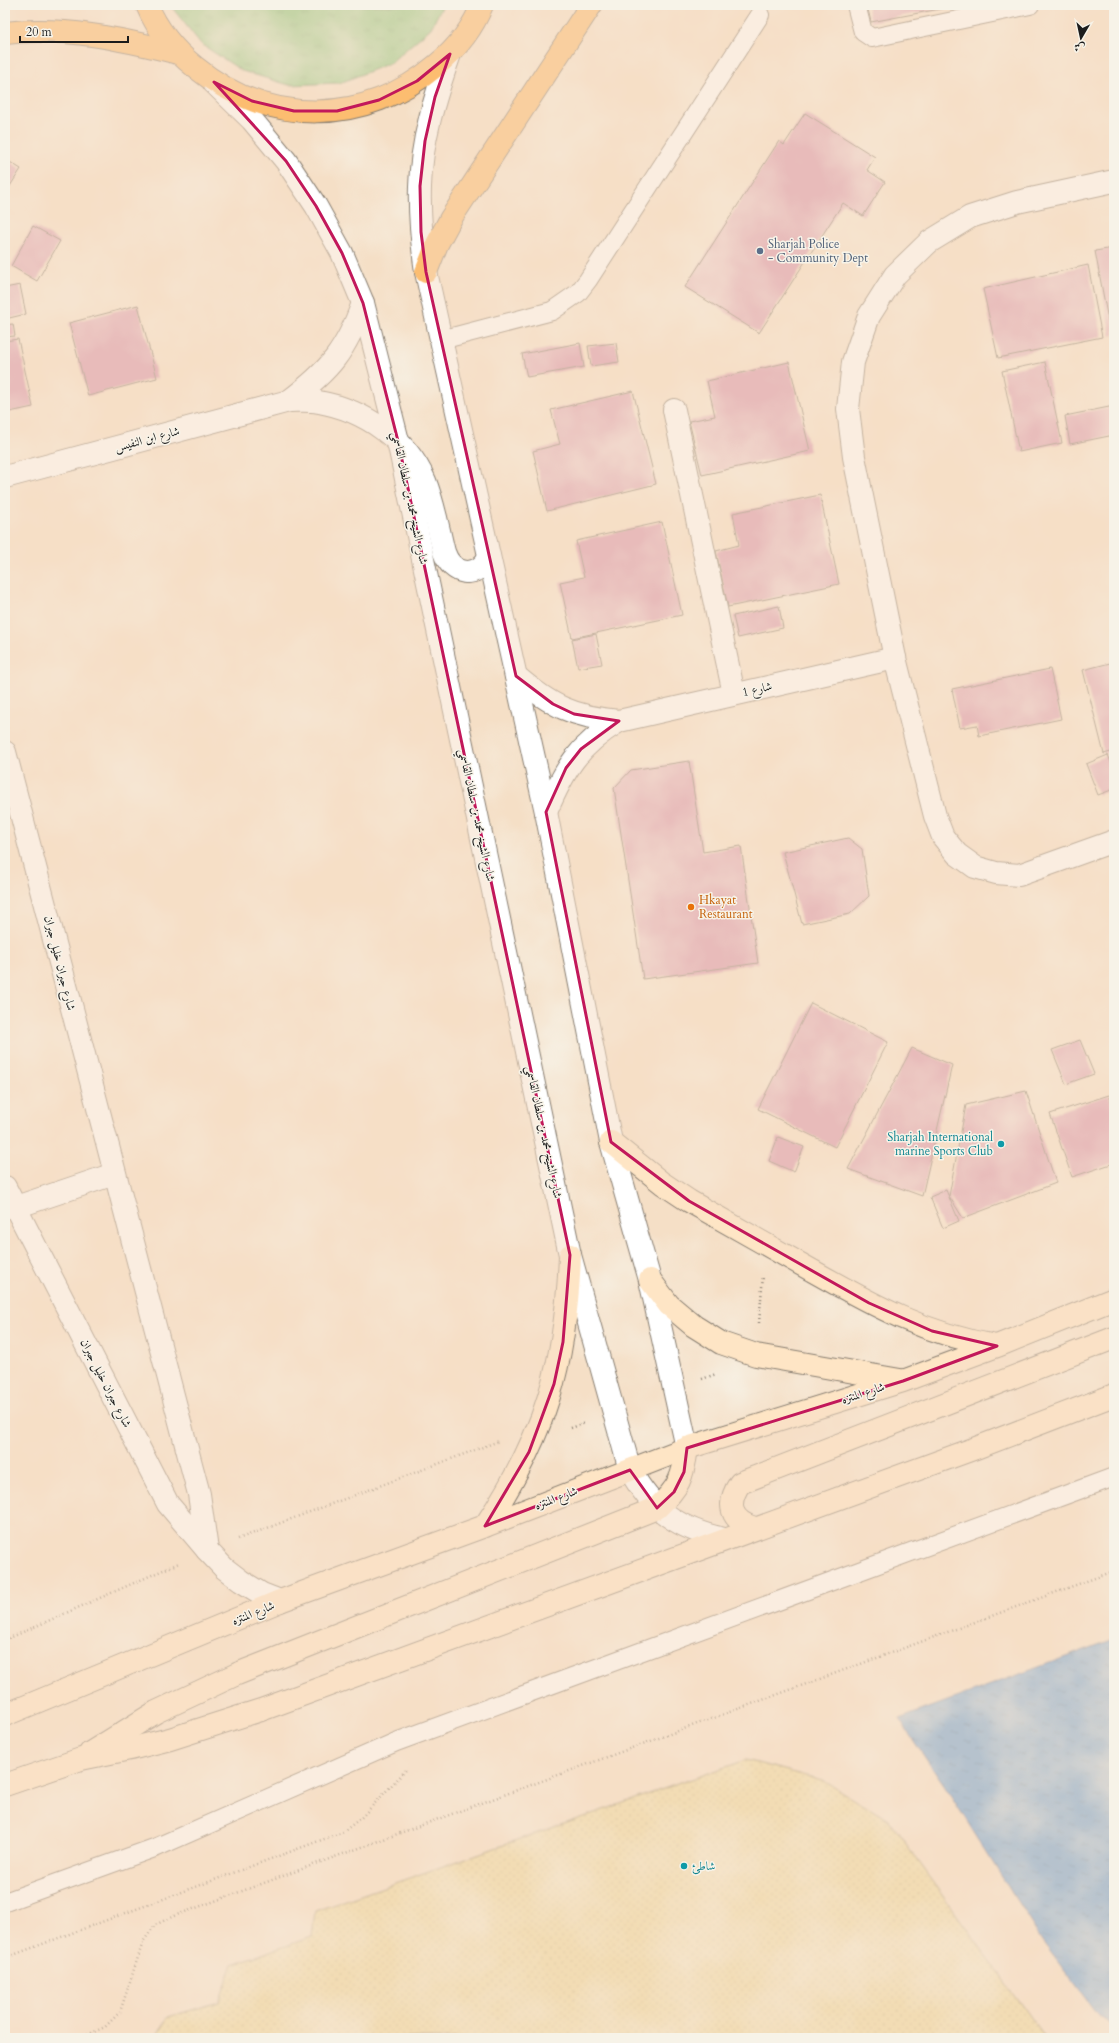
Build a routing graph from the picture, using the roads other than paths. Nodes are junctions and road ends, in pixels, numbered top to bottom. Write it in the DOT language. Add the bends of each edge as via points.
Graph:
graph roads {
  1 [pos="148,5"];
  2 [pos="591,5"];
  3 [pos="856,5"];
  4 [pos="1020,6"];
  5 [pos="483,8"];
  6 [pos="760,15"];
  7 [pos="5,33"];
  8 [pos="178,53"];
  9 [pos="450,54"];
  10 [pos="214,82"];
  11 [pos="1114,181"];
  12 [pos="426,272"];
  13 [pos="363,303"];
  14 [pos="441,340"];
  15 [pos="289,401"];
  16 [pos="674,410"];
  17 [pos="398,441"];
  18 [pos="5,477"];
  19 [pos="489,557"];
  20 [pos="895,658"];
  21 [pos="516,676"];
  22 [pos="734,694"];
  23 [pos="620,721"];
  24 [pos="5,752"];
  25 [pos="546,812"];
  26 [pos="1114,841"];
  27 [pos="612,1142"];
  28 [pos="114,1174"];
  29 [pos="5,1187"];
  30 [pos="16,1208"];
  31 [pos="570,1255"];
  32 [pos="650,1280"];
  33 [pos="1114,1300"];
  34 [pos="1114,1338"];
  35 [pos="997,1346"];
  36 [pos="903,1380"];
  37 [pos="1114,1395"];
  38 [pos="687,1448"];
  39 [pos="630,1470"];
  40 [pos="1114,1477"];
  41 [pos="657,1508"];
  42 [pos="485,1526"];
  43 [pos="756,1528"];
  44 [pos="724,1539"];
  45 [pos="207,1550"];
  46 [pos="280,1601"];
  47 [pos="5,1715"];
  48 [pos="81,1759"];
  49 [pos="5,1785"];
  50 [pos="5,1902"];
  1 -- 8 [label="main road" via="151,15"];
  2 -- 12 [label="main road" via="450,218 436,244"];
  3 -- 4 [label="lane" via="863,32 872,38"];
  5 -- 9 [label="main road"];
  6 -- 14 [label="lane" via="578,292 552,311"];
  7 -- 8 [label="main road" via="77,34 124,40"];
  8 -- 10 [label="main road"];
  9 -- 10 [label="main road" via="417,81 379,100 337,111 294,110 252,101"];
  9 -- 12 [label="street" via="435,96 423,156 420,201"];
  10 -- 13 [label="street, شارع الشيخ محمد بن سلطان القاسمي" via="252,120 281,155 316,206 342,253"];
  11 -- 20 [label="street" via="1017,202 970,217 929,242 906,264 895,275 868,316 853,362 848,409 854,457"];
  12 -- 14 [label="street"];
  13 -- 15 [label="street, شارع ابن النفيس" via="352,332 336,359 314,382"];
  13 -- 17 [label="street, شارع الشيخ محمد بن سلطان القاسمي"];
  14 -- 19 [label="street"];
  15 -- 17 [label="street, شارع ابن النفيس" via="319,402 347,410 374,423"];
  15 -- 18 [label="street, شارع ابن النفيس"];
  16 -- 22 [label="street"];
  17 -- 19 [label="street" via="419,467 426,482 447,561 465,572 475,571 484,565"];
  17 -- 31 [label="street, شارع الشيخ محمد بن سلطان القاسمي"];
  19 -- 21 [label="street"];
  20 -- 22 [label="street, شارع 1"];
  20 -- 26 [label="street" via="935,816 943,837 957,854 976,866 996,874 1019,875"];
  21 -- 23 [label="street, شارع 1" via="553,704 574,714"];
  21 -- 25 [label="street"];
  22 -- 23 [label="street, شارع 1"];
  23 -- 25 [label="street, شارع 1" via="599,733 581,749 566,768"];
  24 -- 28 [label="street, شارع جبران خليل جبران"];
  25 -- 27 [label="street"];
  27 -- 32 [label="street"];
  27 -- 35 [label="main road" via="662,1183 869,1303 932,1331 965,1341"];
  28 -- 30 [label="street"];
  28 -- 45 [label="street, شارع جبران خليل جبران" via="199,1494"];
  29 -- 30 [label="street, شارع جبران خليل جبران"];
  30 -- 45 [label="street, شارع جبران خليل جبران" via="165,1498"];
  31 -- 39 [label="street, شارع الشيخ محمد بن سلطان القاسمي"];
  31 -- 42 [label="main road" via="563,1342 554,1384 540,1426 516,1478"];
  32 -- 36 [label="main road" via="669,1305 694,1326 721,1343 756,1355"];
  32 -- 38 [label="street"];
  33 -- 35 [label="main road, شارع المنتزه"];
  34 -- 43 [label="main road" via="740,1483 733,1493 731,1505 735,1516 744,1525"];
  35 -- 36 [label="main road, شارع المنتزه"];
  36 -- 38 [label="main road, شارع المنتزه"];
  37 -- 43 [label="main road"];
  38 -- 39 [label="main road, شارع المنتزه"];
  38 -- 41 [label="main road" via="684,1472 678,1485"];
  39 -- 41 [label="street, شارع الشيخ محمد بن سلطان القاسمي"];
  39 -- 42 [label="main road, شارع المنتزه"];
  40 -- 50 [label="lane" via="396,1742 157,1847"];
  41 -- 44 [label="street, شارع الشيخ محمد بن سلطان القاسمي" via="700,1534"];
  41 -- 48 [label="main road" via="237,1674 156,1712"];
  42 -- 46 [label="main road, شارع المنتزه"];
  43 -- 44 [label="main road"];
  44 -- 48 [label="main road" via="261,1710 150,1744"];
  45 -- 46 [label="street, شارع جبران خليل جبران" via="241,1581"];
  46 -- 47 [label="main road, شارع المنتزه"];
  48 -- 49 [label="main road"];
}
